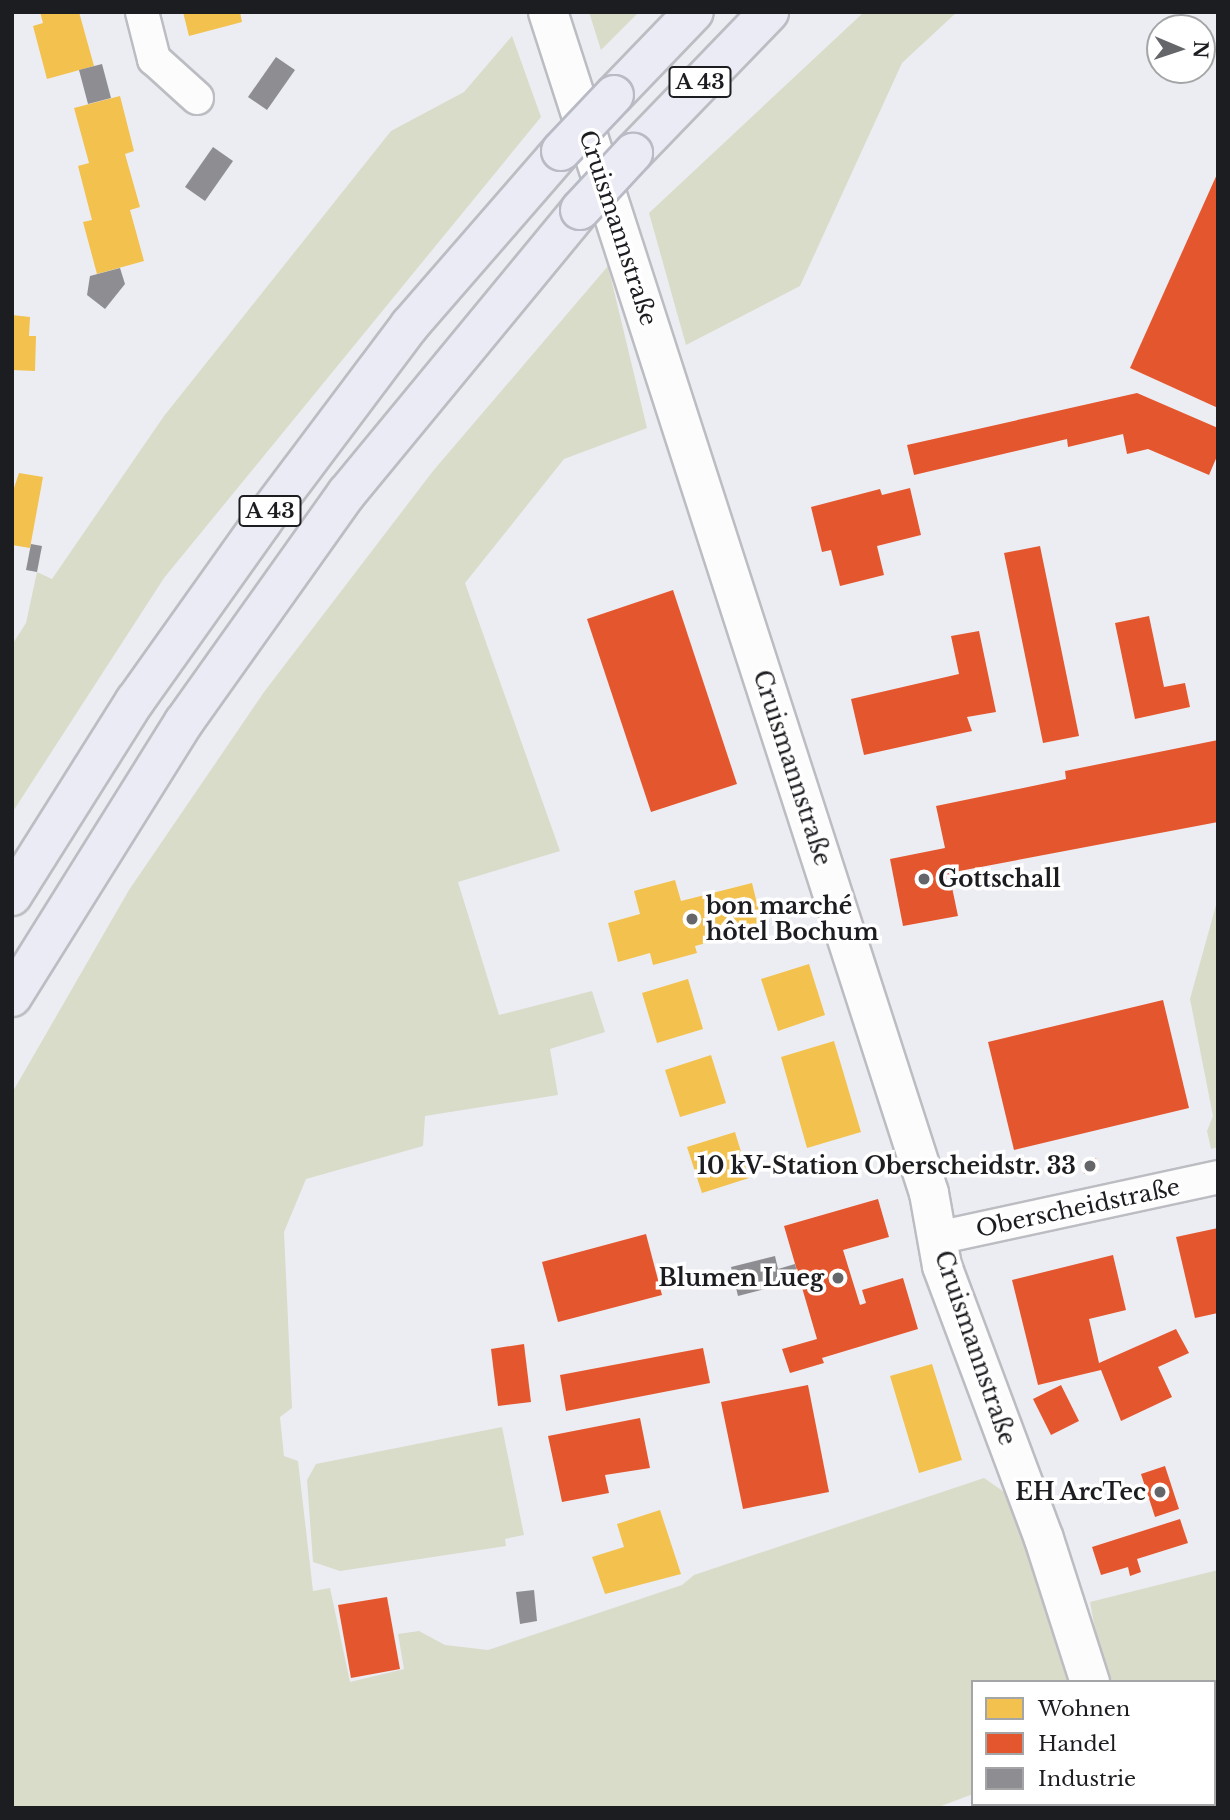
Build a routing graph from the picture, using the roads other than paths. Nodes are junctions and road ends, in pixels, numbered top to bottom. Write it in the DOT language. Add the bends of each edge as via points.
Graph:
graph roads {
  1 [pos="142,12"];
  2 [pos="548,12"];
  3 [pos="694,12"];
  4 [pos="769,12"];
  5 [pos="197,98"];
  6 [pos="12,896"];
  7 [pos="12,997"];
  8 [pos="1218,1177"];
  9 [pos="937,1238"];
  10 [pos="1089,1680"];
  1 -- 5 [label="street" via="154,59"];
  2 -- 9 [label="street, Cruismannstraße" via="925,1181"];
  3 -- 6 [label="highway, A 43, bridge" via="561,151 410,325 135,701"];
  4 -- 7 [label="highway, A 43, bridge" via="580,210 347,493 184,722"];
  8 -- 9 [label="street, Oberscheidstraße"];
  9 -- 10 [label="street, Cruismannstraße" via="947,1278 1044,1539"];
}
